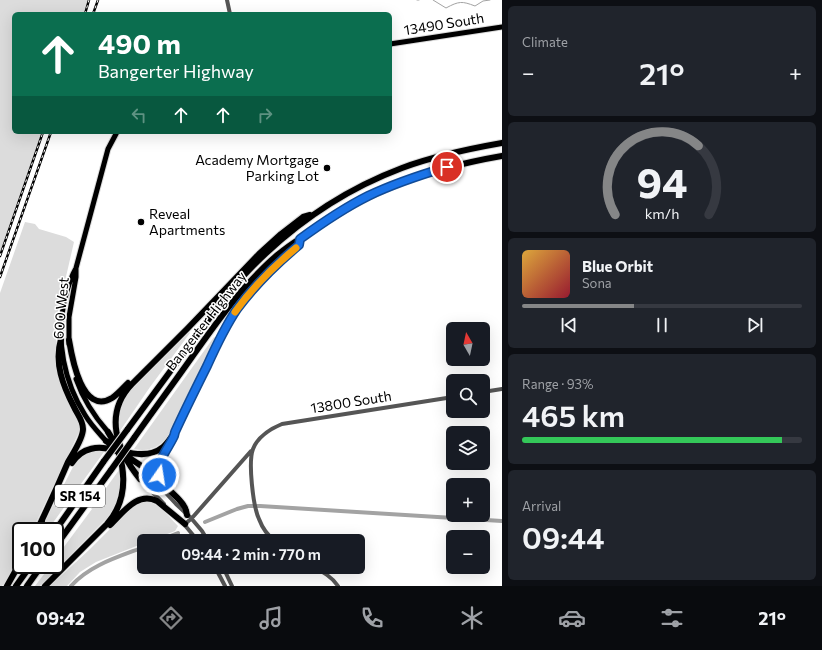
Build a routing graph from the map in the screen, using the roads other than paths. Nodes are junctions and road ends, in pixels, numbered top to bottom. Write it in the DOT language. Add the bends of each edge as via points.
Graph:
graph roads {
  1 [pos="227,0"];
  2 [pos="230,12"];
  3 [pos="502,27"];
  4 [pos="392,44"];
  5 [pos="116,134"];
  6 [pos="502,144"];
  7 [pos="502,156"];
  8 [pos="316,213"];
  9 [pos="300,239"];
  10 [pos="76,268"];
  11 [pos="61,339"];
  12 [pos="69,340"];
  13 [pos="148,367"];
  14 [pos="502,389"];
  15 [pos="490,391"];
  16 [pos="446,398"];
  17 [pos="108,432"];
  18 [pos="175,432"];
  19 [pos="106,441"];
  20 [pos="253,449"];
  21 [pos="120,451"];
  22 [pos="140,465"];
  23 [pos="140,480"];
  24 [pos="189,516"];
  25 [pos="41,522"];
  26 [pos="41,522"];
  27 [pos="61,522"];
  28 [pos="185,524"];
  29 [pos="193,534"];
  30 [pos="204,534"];
  31 [pos="268,534"];
  32 [pos="64,535"];
  33 [pos="64,566"];
  34 [pos="14,574"];
  35 [pos="25,574"];
  36 [pos="36,574"];
  37 [pos="56,574"];
  38 [pos="219,574"];
  39 [pos="226,574"];
  40 [pos="326,574"];
  41 [pos="7,586"];
  42 [pos="16,586"];
  43 [pos="27,586"];
  44 [pos="45,586"];
  45 [pos="225,586"];
  46 [pos="232,586"];
  47 [pos="338,586"];
  1 -- 2 [label="street"];
  3 -- 4 [label="main road, 13490 South"];
  5 -- 10 [label="main road, 600 West" via="108,149"];
  6 -- 8 [label="highway, Bangerter Highway / SR 154" via="449,154 402,168 370,181"];
  7 -- 9 [label="highway, Bangerter Highway / SR 154" via="453,166 396,184 368,196"];
  8 -- 13 [label="highway" via="303,217 259,254"];
  8 -- 27 [label="highway, Bangerter Highway / SR 154, bridge" via="272,248 219,304"];
  9 -- 18 [label="highway" via="299,245 262,278 231,318"];
  9 -- 32 [label="highway, Bangerter Highway / SR 154, bridge" via="278,254 230,306"];
  10 -- 11 [label="main road, 600 West" via="64,301"];
  10 -- 12 [label="main road, 600 West" via="69,316"];
  11 -- 19 [label="main road, 600 West" via="63,360 70,385 85,415"];
  11 -- 25 [label="highway" via="58,357 60,374 82,422 83,430"];
  12 -- 13 [label="highway" via="81,384 87,394 95,400 111,398"];
  12 -- 17 [label="main road, 600 West" via="72,366 80,391"];
  13 -- 21 [label="highway" via="129,387 119,403 116,424"];
  14 -- 15 [label="street"];
  16 -- 20 [label="street, 13800 South" via="282,424 264,434"];
  17 -- 21 [label="highway"];
  18 -- 21 [label="highway" via="157,451 146,454"];
  18 -- 24 [label="highway" via="160,463 159,475 164,485 185,507"];
  19 -- 21 [label="highway"];
  20 -- 24 [label="street"];
  20 -- 31 [label="street" via="250,469 254,500 258,518"];
  21 -- 22 [label="highway"];
  21 -- 23 [label="highway"];
  21 -- 26 [label="highway" via="90,449 75,458"];
  21 -- 33 [label="highway" via="124,482 116,511"];
  22 -- 24 [label="street"];
  23 -- 28 [label="street"];
  24 -- 28 [label="street"];
  24 -- 30 [label="street"];
  28 -- 29 [label="street"];
  28 -- 33 [label="highway" via="154,500 139,499"];
  34 -- 41 [label="highway"];
  35 -- 42 [label="highway"];
  36 -- 43 [label="highway"];
  37 -- 44 [label="highway"];
  38 -- 45 [label="street"];
  39 -- 46 [label="street"];
  40 -- 47 [label="street"];
}
